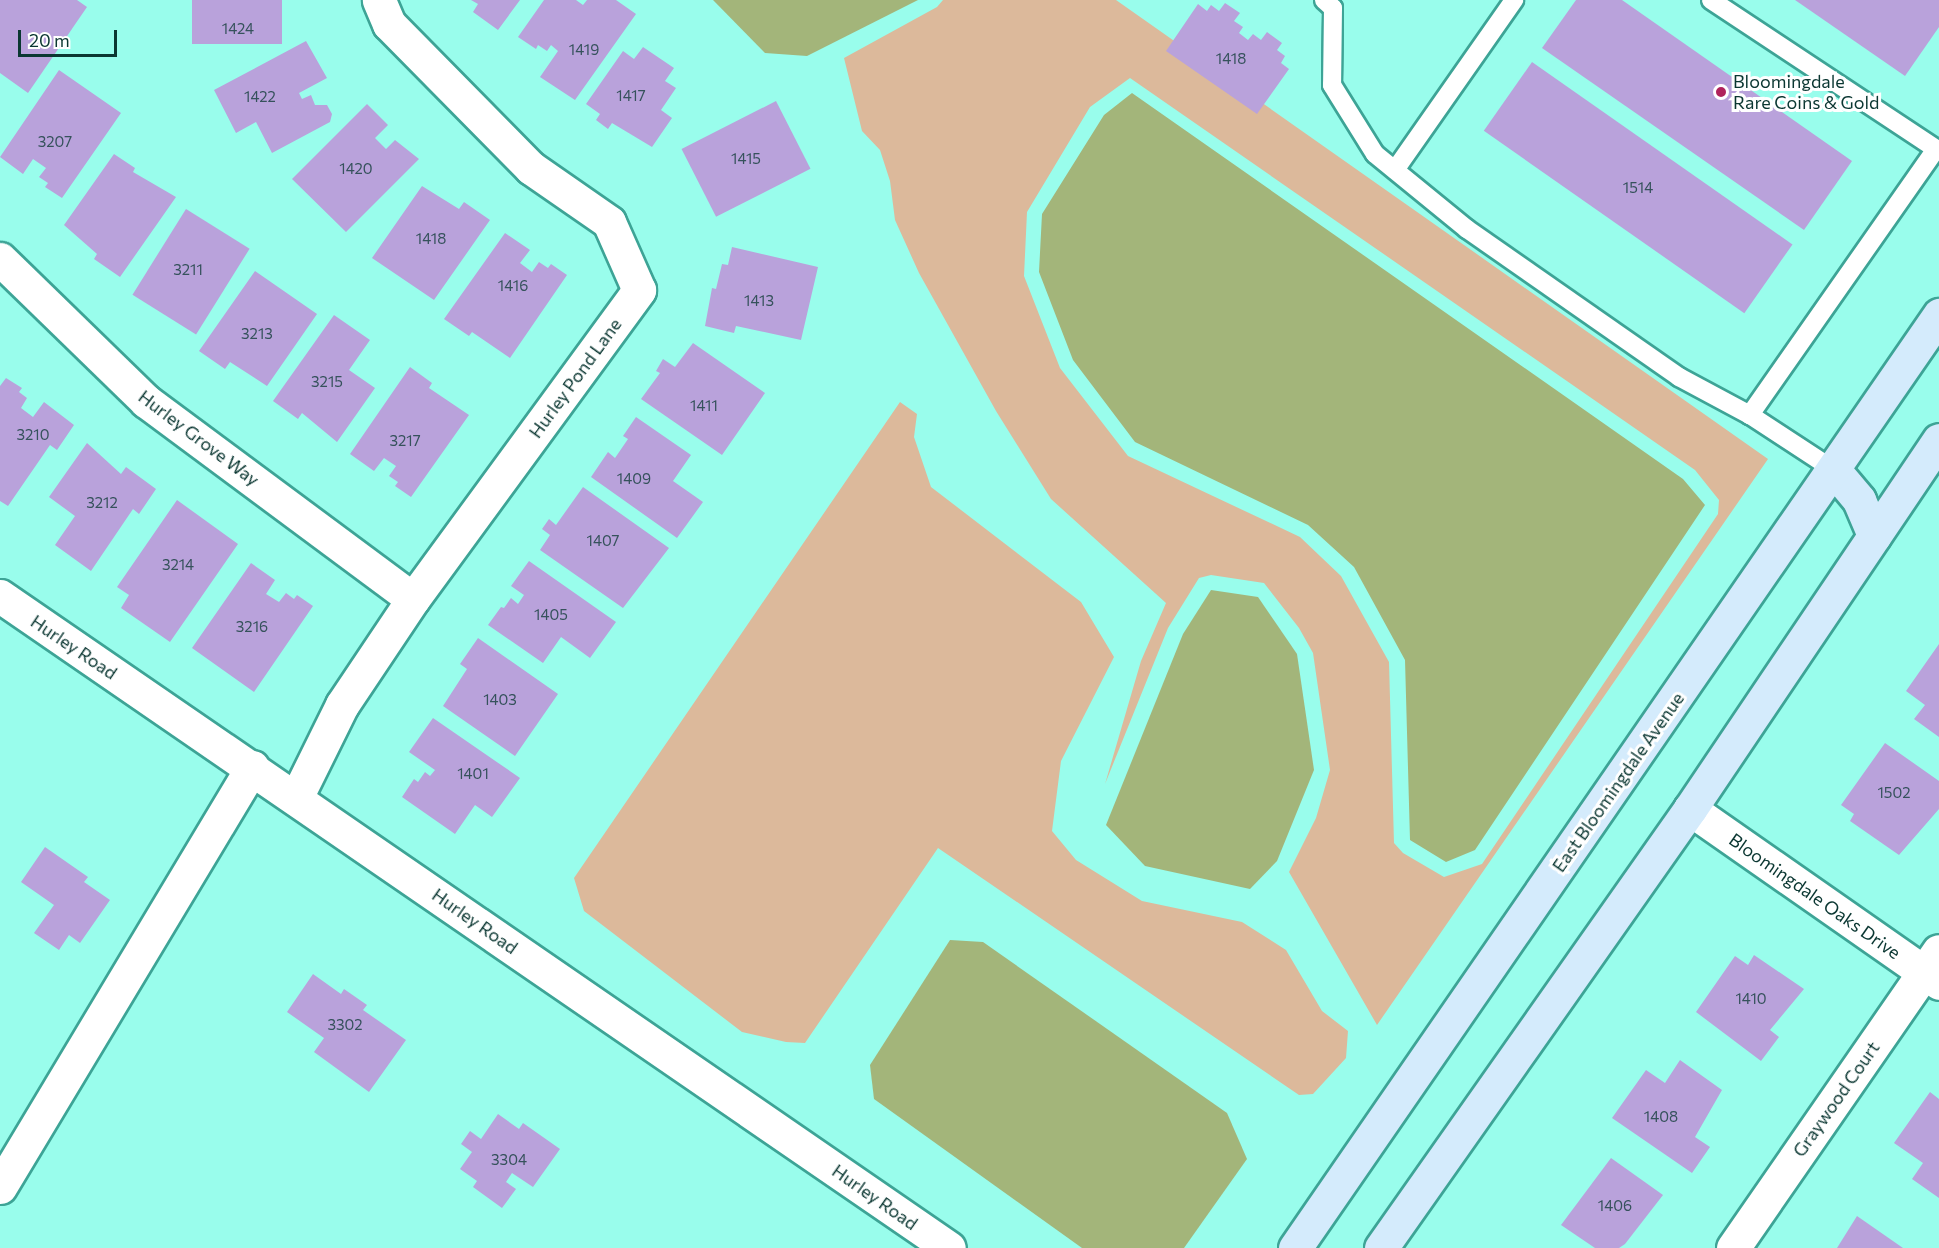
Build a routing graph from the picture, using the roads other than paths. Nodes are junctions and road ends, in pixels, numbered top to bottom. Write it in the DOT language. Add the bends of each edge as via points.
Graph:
graph roads {
  1 [pos="379,0"];
  2 [pos="1324,0"];
  3 [pos="1514,0"];
  4 [pos="1711,0"];
  5 [pos="1395,170"];
  6 [pos="0,259"];
  7 [pos="1939,315"];
  8 [pos="1750,415"];
  9 [pos="1939,440"];
  10 [pos="1834,470"];
  11 [pos="1874,536"];
  12 [pos="0,596"];
  13 [pos="413,599"];
  14 [pos="252,767"];
  15 [pos="296,798"];
  16 [pos="1690,809"];
  17 [pos="1934,969"];
  18 [pos="0,1187"];
  19 [pos="949,1248"];
  20 [pos="1295,1248"];
  21 [pos="1381,1248"];
  22 [pos="1733,1248"];
  1 -- 13 [label="street, Hurley Pond Lane" via="389,24 531,168 609,222 639,290"];
  2 -- 5 [label="lane" via="1333,8 1332,85 1375,154"];
  3 -- 5 [label="lane"];
  4 -- 8 [label="lane" via="1936,149"];
  5 -- 8 [label="lane" via="1467,229 1678,377"];
  6 -- 13 [label="street, Hurley Grove Way" via="146,401"];
  7 -- 10 [label="main road, East Bloomingdale Avenue"];
  8 -- 10 [label="lane"];
  9 -- 11 [label="main road"];
  10 -- 11 [label="main road" via="1859,500"];
  10 -- 20 [label="main road, East Bloomingdale Avenue"];
  11 -- 16 [label="main road"];
  12 -- 14 [label="street, Hurley Road"];
  13 -- 15 [label="street, Hurley Pond Lane" via="342,705"];
  14 -- 15 [label="street, Hurley Road"];
  14 -- 18 [label="street"];
  15 -- 19 [label="street, Hurley Road"];
  16 -- 17 [label="street, Bloomingdale Oaks Drive"];
  16 -- 21 [label="main road"];
  17 -- 22 [label="street, Graywood Court"];
}
